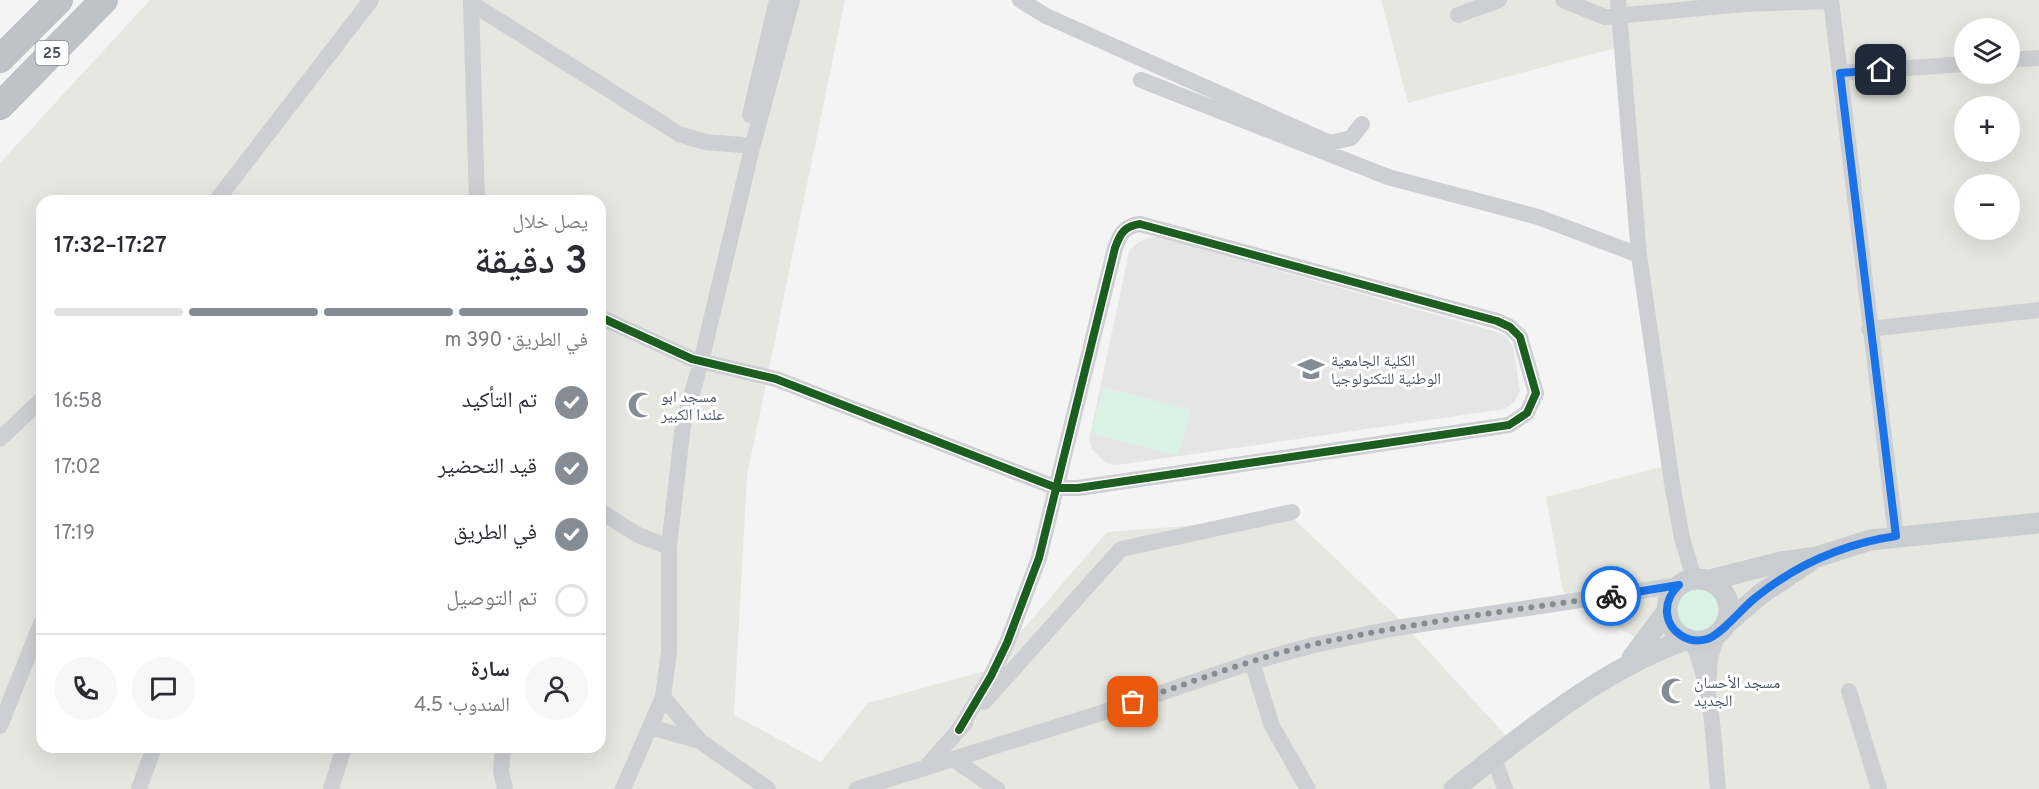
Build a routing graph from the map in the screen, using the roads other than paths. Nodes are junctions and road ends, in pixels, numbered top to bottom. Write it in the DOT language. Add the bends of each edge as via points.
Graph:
graph roads {
  1 [pos="59,0"];
  2 [pos="104,0"];
  3 [pos="371,0"];
  4 [pos="777,0"];
  5 [pos="792,0"];
  6 [pos="1020,0"];
  7 [pos="1499,0"];
  8 [pos="1563,0"];
  9 [pos="1831,0"];
  10 [pos="471,2"];
  11 [pos="1618,8"];
  12 [pos="1458,15"];
  13 [pos="2039,58"];
  14 [pos="0,59"];
  15 [pos="2020,59"];
  16 [pos="1954,65"];
  17 [pos="1840,73"];
  18 [pos="1141,80"];
  19 [pos="0,106"];
  20 [pos="1362,124"];
  21 [pos="742,145"];
  22 [pos="221,195"];
  23 [pos="477,195"];
  24 [pos="1639,255"];
  25 [pos="2039,310"];
  26 [pos="606,320"];
  27 [pos="1869,329"];
  28 [pos="697,360"];
  29 [pos="36,405"];
  30 [pos="0,439"];
  31 [pos="1057,488"];
  32 [pos="1292,512"];
  33 [pos="606,515"];
  34 [pos="2039,523"];
  35 [pos="1896,536"];
  36 [pos="669,547"];
  37 [pos="1817,557"];
  38 [pos="1694,581"];
  39 [pos="1666,611"];
  40 [pos="1722,629"];
  41 [pos="36,636"];
  42 [pos="1689,640"];
  43 [pos="1252,662"];
  44 [pos="1622,669"];
  45 [pos="1707,690"];
  46 [pos="1850,691"];
  47 [pos="663,697"];
  48 [pos="0,726"];
  49 [pos="650,727"];
  50 [pos="959,730"];
  51 [pos="700,741"];
  52 [pos="152,753"];
  53 [pos="342,753"];
  54 [pos="503,753"];
  55 [pos="1494,758"];
  56 [pos="953,759"];
  57 [pos="926,767"];
  58 [pos="139,789"];
  59 [pos="331,789"];
  60 [pos="505,789"];
  61 [pos="623,789"];
  62 [pos="768,789"];
  63 [pos="856,789"];
  64 [pos="997,789"];
  65 [pos="1308,789"];
  66 [pos="1454,789"];
  67 [pos="1505,789"];
  68 [pos="1718,789"];
  69 [pos="1879,789"];
  1 -- 14 [label="highway, 25"];
  2 -- 19 [label="highway, 25"];
  3 -- 22 [label="street"];
  4 -- 21 [label="street"];
  5 -- 28 [label="street"];
  6 -- 20 [label="street" via="1046,16 1330,143 1351,138"];
  7 -- 12 [label="street"];
  8 -- 11 [label="street" via="1605,17"];
  9 -- 11 [label="street"];
  9 -- 17 [label="street"];
  10 -- 21 [label="street" via="679,134 705,142"];
  10 -- 23 [label="street"];
  11 -- 24 [label="street"];
  13 -- 15 [label="street"];
  16 -- 17 [label="street"];
  17 -- 27 [label="street"];
  18 -- 24 [label="street" via="1377,173 1538,217"];
  21 -- 28 [label="street"];
  24 -- 38 [label="street" via="1672,483"];
  25 -- 27 [label="street"];
  26 -- 28 [label="street"];
  27 -- 35 [label="street"];
  28 -- 31 [label="street" via="776,379"];
  28 -- 36 [label="street" via="674,490"];
  29 -- 30 [label="street"];
  31 -- 31 [label="street" via="1509,425 1527,413 1536,393 1520,337 1497,321 1140,224 1129,226 1120,234 1115,248"];
  31 -- 50 [label="street" via="1039,558 1016,622 991,676"];
  32 -- 50 [label="street" via="1121,549"];
  33 -- 36 [label="street" via="638,535"];
  34 -- 35 [label="main road"];
  35 -- 37 [label="main road"];
  36 -- 47 [label="street" via="669,652"];
  37 -- 38 [label="main road"];
  37 -- 40 [label="main road" via="1761,592"];
  38 -- 39 [label="main road" via="1672,592"];
  38 -- 40 [label="main road" via="1720,588 1727,599 1729,611"];
  38 -- 43 [label="street" via="1396,628"];
  39 -- 42 [label="main road" via="1673,628"];
  39 -- 44 [label="main road" via="1643,647"];
  40 -- 42 [label="main road" via="1707,639"];
  40 -- 45 [label="street" via="1710,658"];
  41 -- 48 [label="street"];
  42 -- 44 [label="main road" via="1654,651"];
  42 -- 45 [label="street" via="1700,659"];
  43 -- 56 [label="street"];
  43 -- 65 [label="street" via="1272,726"];
  44 -- 55 [label="main road"];
  45 -- 68 [label="street"];
  46 -- 69 [label="street"];
  47 -- 49 [label="street"];
  47 -- 51 [label="street"];
  49 -- 51 [label="street"];
  49 -- 61 [label="street"];
  50 -- 57 [label="street"];
  51 -- 62 [label="street"];
  52 -- 58 [label="street"];
  53 -- 59 [label="street"];
  54 -- 60 [label="street" via="501,771"];
  55 -- 66 [label="main road"];
  55 -- 67 [label="street"];
  56 -- 57 [label="street"];
  56 -- 64 [label="street"];
  57 -- 63 [label="street"];
}
